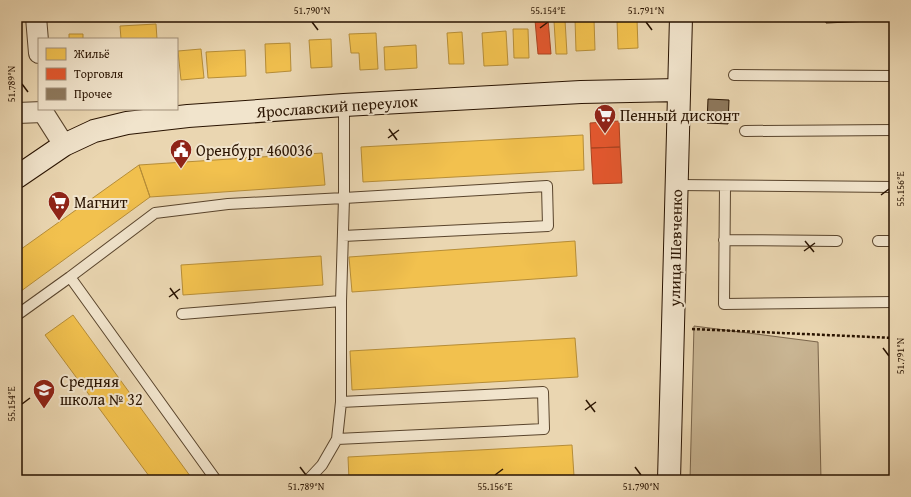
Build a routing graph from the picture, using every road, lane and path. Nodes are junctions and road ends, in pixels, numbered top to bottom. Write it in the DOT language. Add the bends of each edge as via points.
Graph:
graph roads {
  1 [pos="36,17"];
  2 [pos="681,17"];
  3 [pos="38,41"];
  4 [pos="734,75"];
  5 [pos="894,76"];
  6 [pos="679,90"];
  7 [pos="344,106"];
  8 [pos="43,110"];
  9 [pos="17,113"];
  10 [pos="894,130"];
  11 [pos="745,131"];
  12 [pos="64,145"];
  13 [pos="17,177"];
  14 [pos="677,185"];
  15 [pos="725,186"];
  16 [pos="894,187"];
  17 [pos="344,198"];
  18 [pos="343,236"];
  19 [pos="724,240"];
  20 [pos="878,240"];
  21 [pos="837,241"];
  22 [pos="894,241"];
  23 [pos="70,278"];
  24 [pos="341,301"];
  25 [pos="894,302"];
  26 [pos="182,314"];
  27 [pos="17,315"];
  28 [pos="673,328"];
  29 [pos="894,338"];
  30 [pos="341,402"];
  31 [pos="337,439"];
  32 [pos="216,480"];
  33 [pos="308,480"];
  34 [pos="669,480"];
  1 -- 3 [label="street"];
  2 -- 6 [label="main road, улица Шевченко"];
  4 -- 5 [label="lane"];
  6 -- 7 [label="main road, Ярославский переулок" via="581,92"];
  6 -- 14 [label="main road, улица Шевченко"];
  7 -- 12 [label="main road, Ярославский переулок" via="188,116 127,123 94,131"];
  7 -- 17 [label="lane"];
  8 -- 9 [label="street"];
  8 -- 12 [label="street"];
  10 -- 11 [label="lane"];
  12 -- 13 [label="main road, Ярославский переулок"];
  14 -- 15 [label="lane"];
  14 -- 28 [label="main road, улица Шевченко"];
  15 -- 16 [label="lane"];
  15 -- 19 [label="lane"];
  17 -- 18 [label="lane"];
  17 -- 18 [label="lane" via="548,186 548,226"];
  17 -- 23 [label="lane" via="228,204 155,213"];
  18 -- 24 [label="lane"];
  19 -- 21 [label="lane"];
  19 -- 25 [label="lane" via="724,304"];
  20 -- 22 [label="lane"];
  23 -- 27 [label="lane"];
  23 -- 32 [label="lane"];
  24 -- 26 [label="lane"];
  24 -- 30 [label="lane"];
  28 -- 29 [label="path"];
  28 -- 34 [label="main road, улица Шевченко"];
  30 -- 31 [label="lane"];
  30 -- 31 [label="lane" via="543,392 544,429"];
  31 -- 33 [label="lane" via="322,465"];
}
